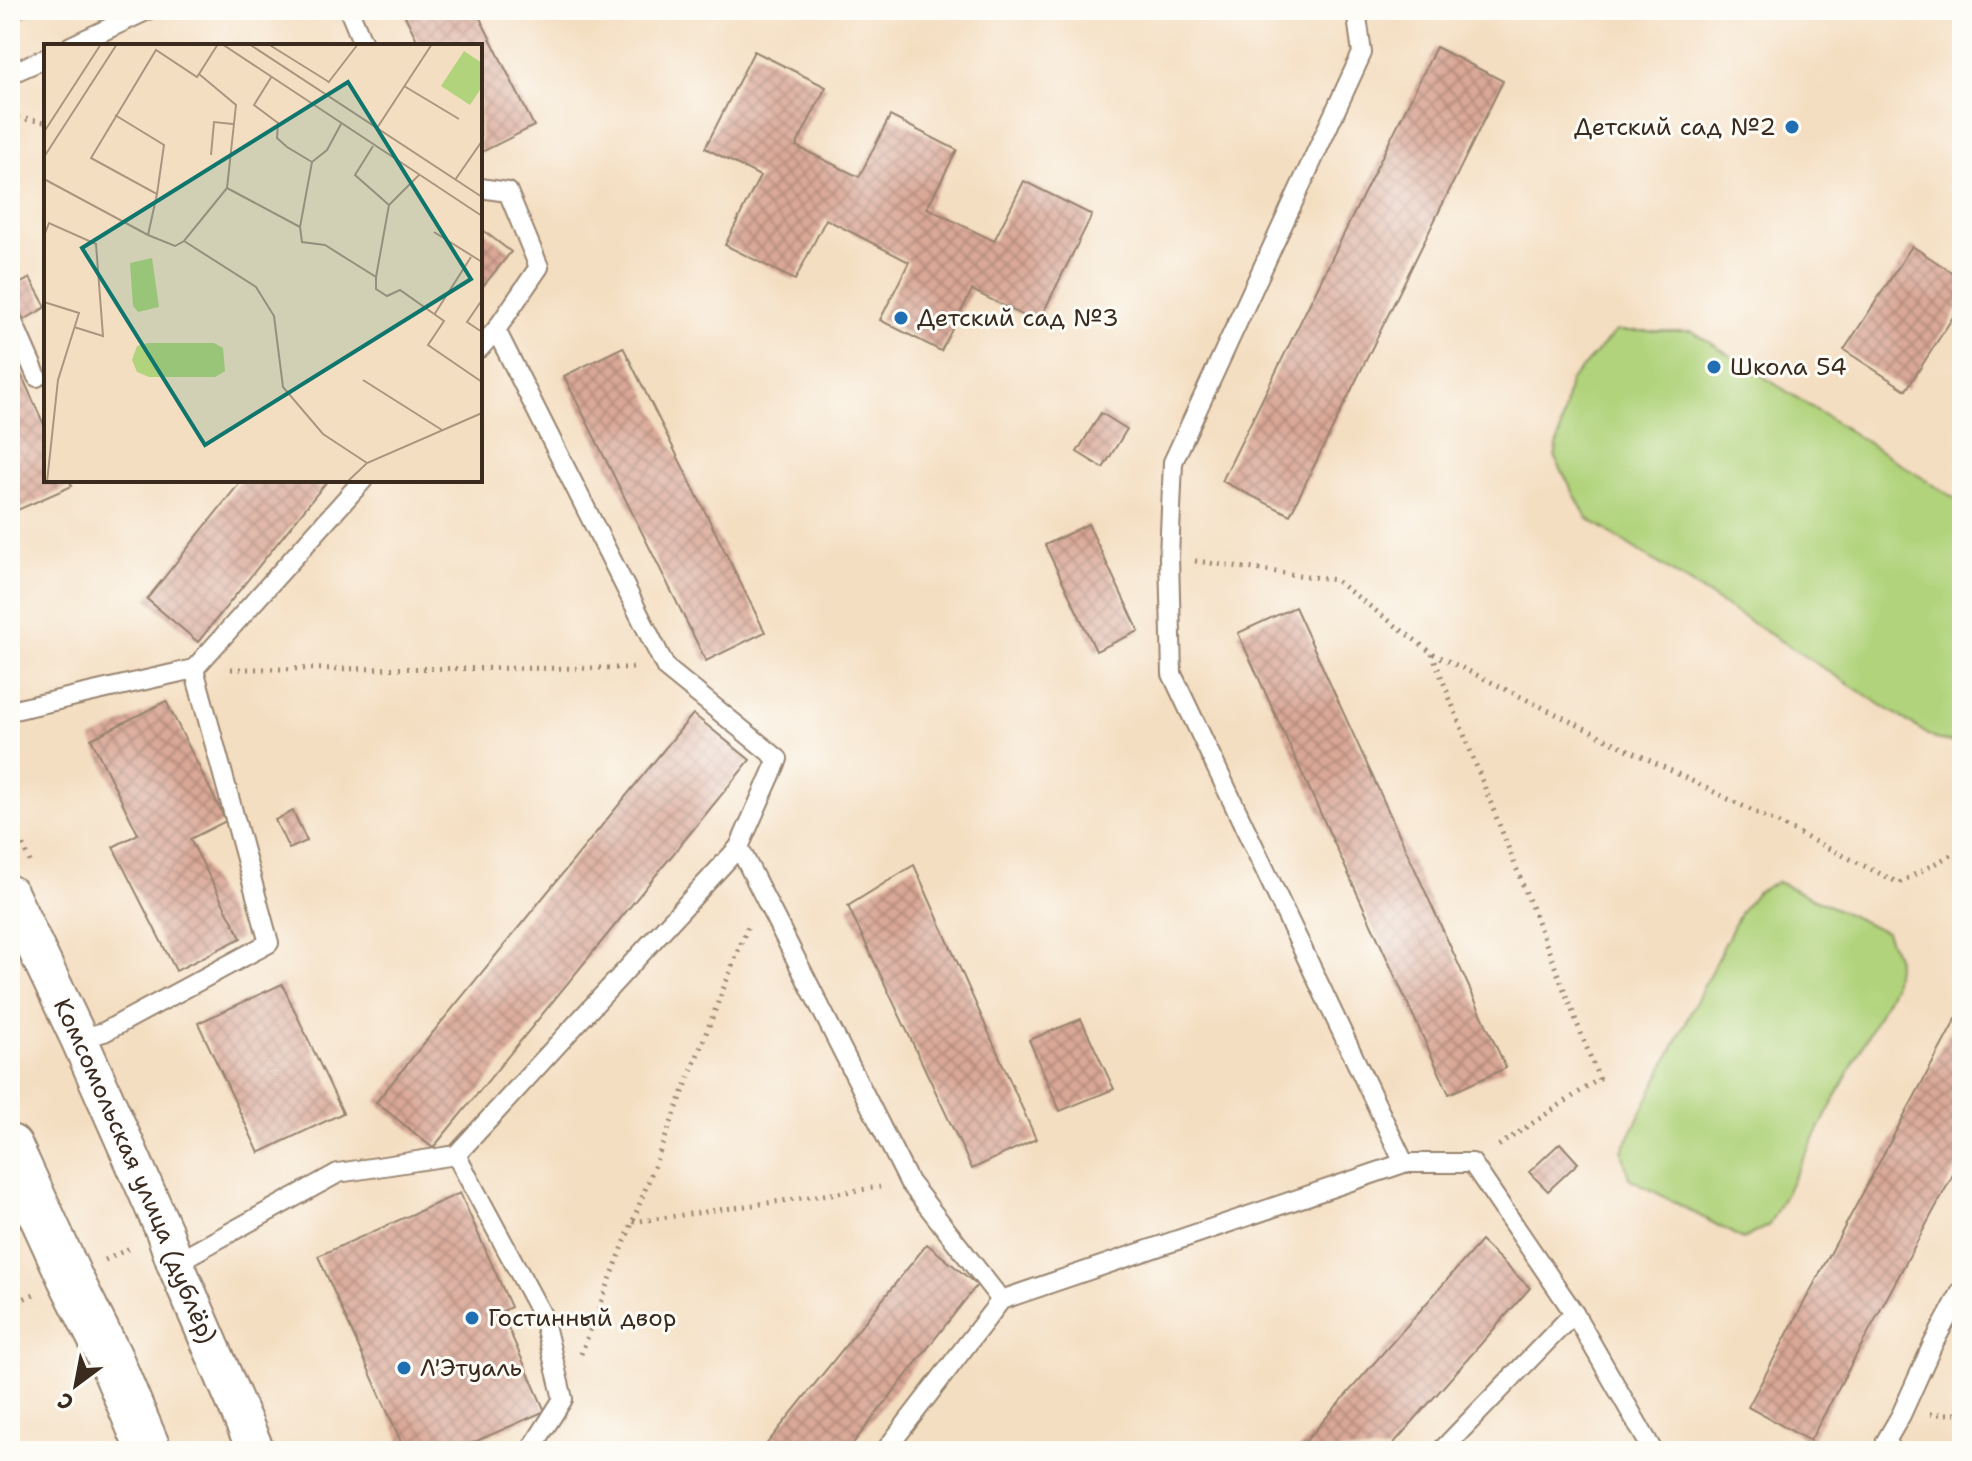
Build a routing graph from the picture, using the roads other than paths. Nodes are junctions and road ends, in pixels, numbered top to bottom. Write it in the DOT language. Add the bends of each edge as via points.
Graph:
graph roads {
  1 [pos="148,10"];
  2 [pos="349,10"];
  3 [pos="1356,10"];
  4 [pos="75,44"];
  5 [pos="363,44"];
  6 [pos="44,59"];
  7 [pos="10,74"];
  8 [pos="482,188"];
  9 [pos="10,315"];
  10 [pos="496,330"];
  11 [pos="482,346"];
  12 [pos="37,377"];
  13 [pos="361,482"];
  14 [pos="194,669"];
  15 [pos="10,711"];
  16 [pos="739,847"];
  17 [pos="10,894"];
  18 [pos="79,1039"];
  19 [pos="10,1147"];
  20 [pos="456,1155"];
  21 [pos="1404,1163"];
  22 [pos="175,1263"];
  23 [pos="1962,1290"];
  24 [pos="1001,1300"];
  25 [pos="1574,1313"];
  26 [pos="149,1451"];
  27 [pos="256,1451"];
  28 [pos="530,1451"];
  29 [pos="885,1451"];
  30 [pos="1441,1451"];
  31 [pos="1653,1451"];
  32 [pos="1893,1451"];
  1 -- 4 [label="lane"];
  2 -- 5 [label="lane"];
  3 -- 21 [label="lane" via="1362,53 1173,462 1172,674"];
  6 -- 7 [label="lane"];
  8 -- 10 [label="lane" via="508,192 539,267"];
  9 -- 12 [label="lane"];
  10 -- 11 [label="lane"];
  10 -- 16 [label="lane" via="666,668 778,759"];
  13 -- 14 [label="lane"];
  14 -- 15 [label="lane"];
  14 -- 18 [label="lane" via="269,943 104,1032"];
  16 -- 20 [label="lane"];
  16 -- 24 [label="lane" via="909,1182"];
  17 -- 18 [label="street, Комсомольская улица (дублёр)"];
  18 -- 22 [label="street, Комсомольская улица (дублёр)"];
  19 -- 26 [label="street"];
  20 -- 22 [label="lane" via="338,1173"];
  20 -- 28 [label="lane" via="543,1317 563,1399"];
  21 -- 24 [label="lane"];
  21 -- 25 [label="lane" via="1472,1163"];
  22 -- 27 [label="street, Комсомольская улица (дублёр)"];
  23 -- 32 [label="lane" via="1886,1441"];
  24 -- 29 [label="lane"];
  25 -- 30 [label="lane"];
  25 -- 31 [label="lane"];
}
